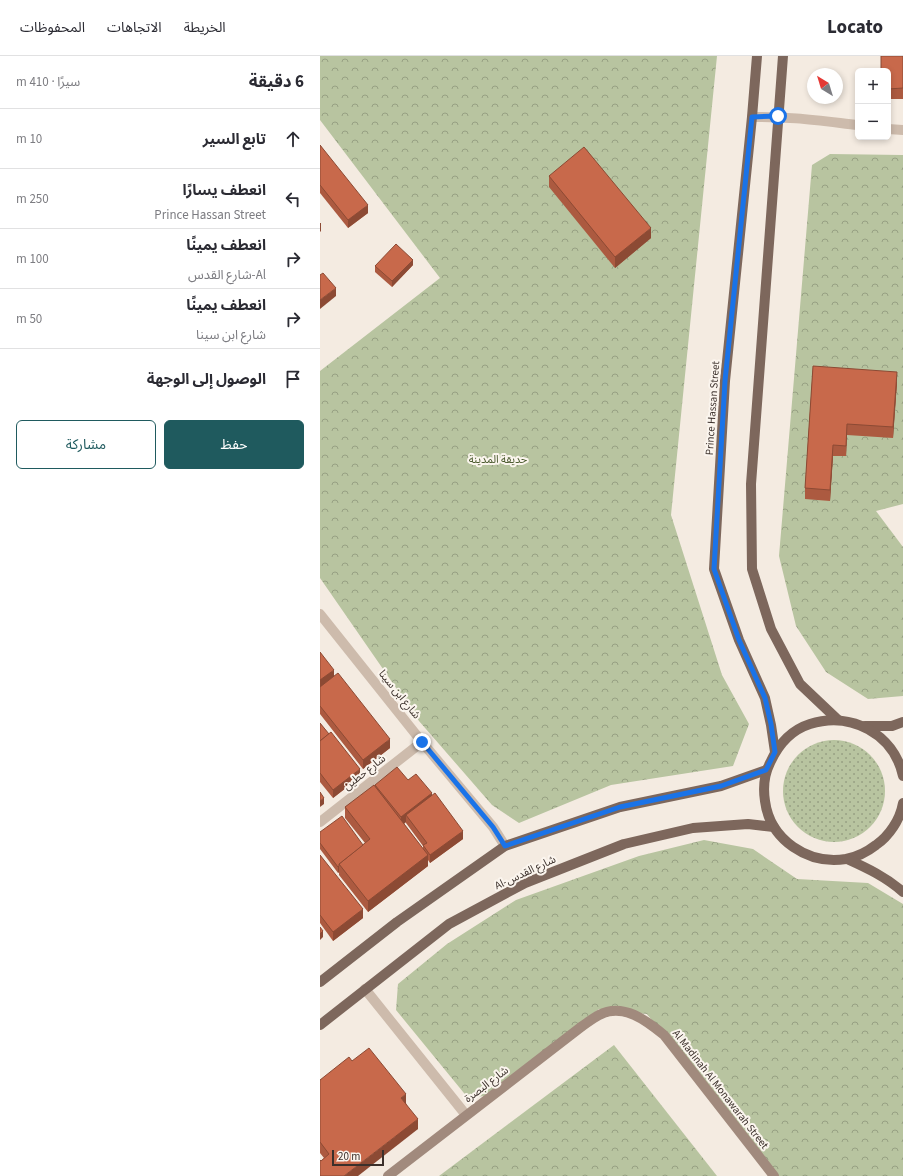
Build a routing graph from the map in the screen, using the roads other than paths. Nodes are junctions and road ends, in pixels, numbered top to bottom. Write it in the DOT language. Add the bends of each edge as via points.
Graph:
graph roads {
  1 [pos="757,56"];
  2 [pos="783,56"];
  3 [pos="778,116"];
  4 [pos="752,117"];
  5 [pos="855,125"];
  6 [pos="891,129"];
  7 [pos="903,130"];
  8 [pos="320,614"];
  9 [pos="838,720"];
  10 [pos="903,722"];
  11 [pos="865,726"];
  12 [pos="422,742"];
  13 [pos="775,752"];
  14 [pos="766,770"];
  15 [pos="903,776"];
  16 [pos="903,803"];
  17 [pos="903,807"];
  18 [pos="320,822"];
  19 [pos="774,827"];
  20 [pos="505,846"];
  21 [pos="847,859"];
  22 [pos="903,892"];
  23 [pos="320,982"];
  24 [pos="365,989"];
  25 [pos="600,1014"];
  26 [pos="320,1025"];
  27 [pos="466,1115"];
  28 [pos="388,1176"];
  29 [pos="774,1176"];
  1 -- 4 [label="main road, Prince Hassan Street"];
  2 -- 3 [label="main road"];
  3 -- 4 [label="street"];
  3 -- 5 [label="street"];
  3 -- 9 [label="main road" via="751,484 752,569 771,629 800,684"];
  4 -- 13 [label="main road, Prince Hassan Street" via="725,381 714,569 739,640 765,698"];
  6 -- 7 [label="street"];
  8 -- 12 [label="street, شارع ابن سينا"];
  9 -- 11 [label="main road"];
  9 -- 13 [label="main road" via="808,724 784,741"];
  10 -- 11 [label="main road" via="892,726"];
  11 -- 15 [label="main road" via="882,738 895,755"];
  12 -- 18 [label="street, شارع حطين"];
  12 -- 20 [label="street, شارع ابن سينا" via="493,827"];
  13 -- 14 [label="main road"];
  14 -- 19 [label="main road" via="766,809"];
  14 -- 20 [label="main road" via="721,786 620,807"];
  16 -- 17 [label="main road"];
  17 -- 21 [label="main road" via="895,825 883,841 866,852"];
  19 -- 21 [label="main road" via="784,840 813,858"];
  19 -- 24 [label="main road, Al-شارع القدس" via="748,824 693,828 624,844 525,883 449,924"];
  20 -- 23 [label="main road" via="397,922"];
  21 -- 22 [label="main road" via="870,869"];
  24 -- 26 [label="main road, Al-شارع القدس"];
  24 -- 27 [label="street"];
  25 -- 27 [label="main road, شارع البصرة"];
  25 -- 29 [label="main road, Al Madinah Al Monawarah Street" via="613,1011 638,1016 664,1035"];
  27 -- 28 [label="main road, شارع البصرة"];
}
